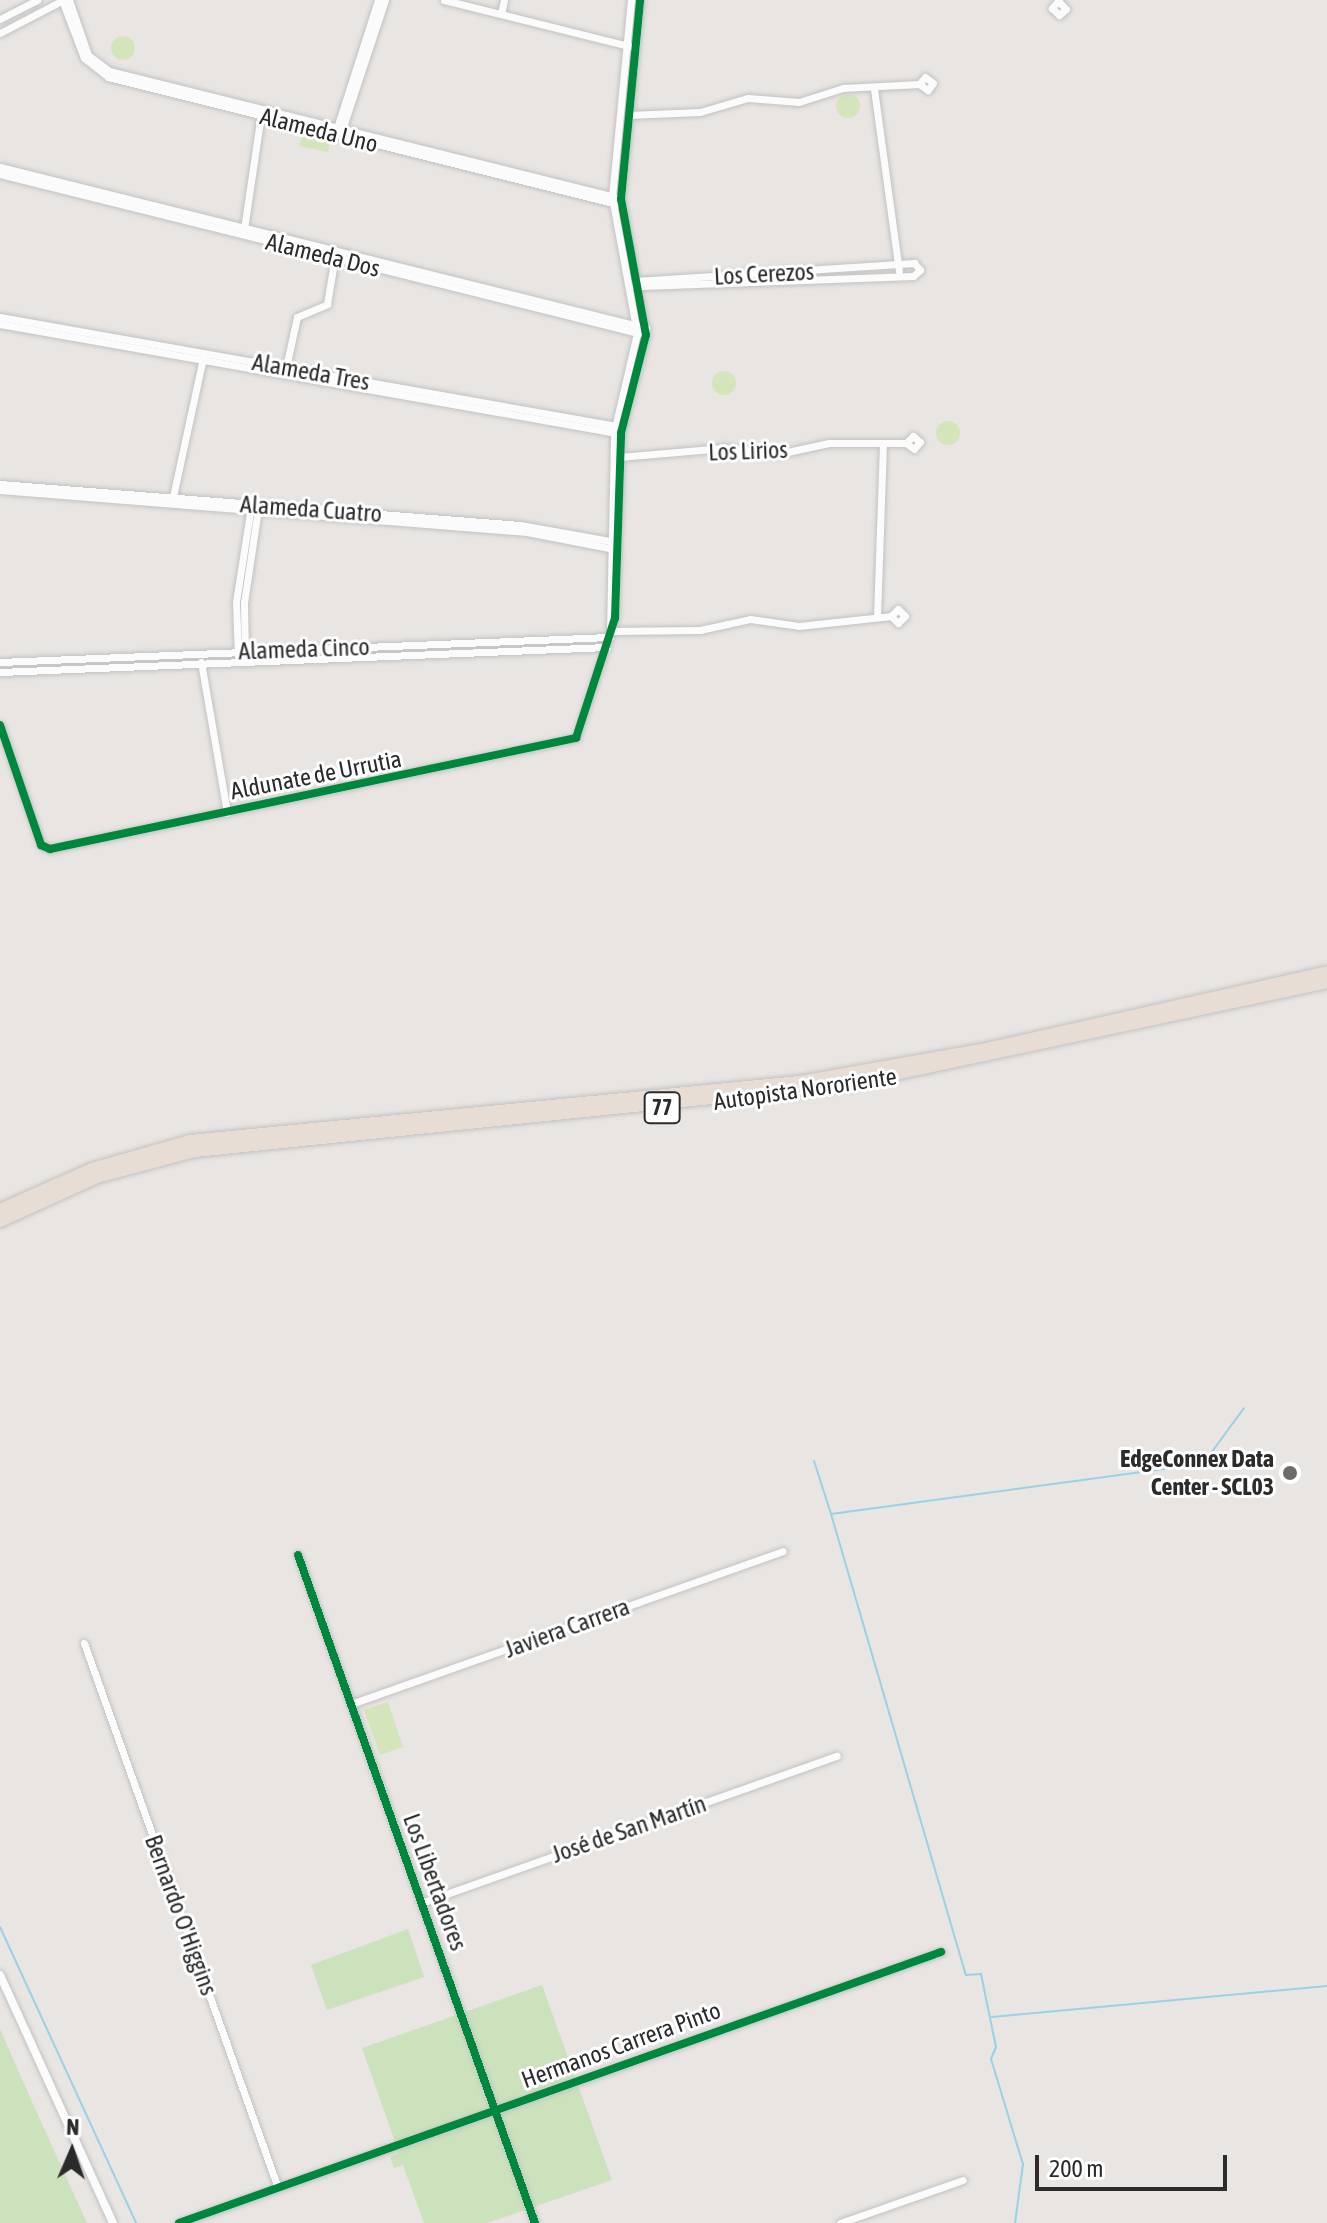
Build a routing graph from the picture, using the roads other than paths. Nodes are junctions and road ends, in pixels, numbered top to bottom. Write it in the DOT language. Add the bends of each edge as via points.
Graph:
graph roads {
  1 [pos="37,0"];
  2 [pos="64,0"];
  3 [pos="378,0"];
  4 [pos="385,0"];
  5 [pos="444,0"];
  6 [pos="504,0"];
  7 [pos="631,0"];
  8 [pos="640,0"];
  9 [pos="501,14"];
  10 [pos="0,19"];
  11 [pos="0,33"];
  12 [pos="635,48"];
  13 [pos="919,84"];
  14 [pos="874,89"];
  15 [pos="261,112"];
  16 [pos="626,115"];
  17 [pos="339,132"];
  18 [pos="0,167"];
  19 [pos="0,174"];
  20 [pos="617,201"];
  21 [pos="243,231"];
  22 [pos="336,254"];
  23 [pos="634,283"];
  24 [pos="0,317"];
  25 [pos="0,324"];
  26 [pos="642,330"];
  27 [pos="203,357"];
  28 [pos="285,371"];
  29 [pos="618,430"];
  30 [pos="906,443"];
  31 [pos="883,445"];
  32 [pos="616,457"];
  33 [pos="0,487"];
  34 [pos="172,501"];
  35 [pos="254,508"];
  36 [pos="617,546"];
  37 [pos="877,616"];
  38 [pos="891,616"];
  39 [pos="609,634"];
  40 [pos="606,647"];
  41 [pos="242,652"];
  42 [pos="200,653"];
  43 [pos="0,662"];
  44 [pos="242,662"];
  45 [pos="201,664"];
  46 [pos="0,672"];
  47 [pos="0,725"];
  48 [pos="227,813"];
  49 [pos="1327,972"];
  50 [pos="1327,982"];
  51 [pos="0,1210"];
  52 [pos="0,1221"];
  53 [pos="783,1551"];
  54 [pos="298,1555"];
  55 [pos="84,1643"];
  56 [pos="351,1704"];
  57 [pos="837,1756"];
  58 [pos="421,1903"];
  59 [pos="941,1952"];
  60 [pos="0,1975"];
  61 [pos="495,2111"];
  62 [pos="963,2180"];
  63 [pos="278,2188"];
  64 [pos="113,2223"];
  65 [pos="179,2223"];
  66 [pos="535,2223"];
  67 [pos="840,2223"];
  1 -- 10 [label="street"];
  2 -- 11 [label="street"];
  2 -- 15 [label="street, Alameda Uno" via="81,54 98,72"];
  3 -- 17 [label="street"];
  4 -- 17 [label="street"];
  5 -- 9 [label="street"];
  6 -- 9 [label="street"];
  7 -- 12 [label="street, Aldunate de Urrutia"];
  8 -- 12 [label="street, Aldunate de Urrutia"];
  9 -- 12 [label="street"];
  12 -- 16 [label="street, Aldunate de Urrutia"];
  13 -- 14 [label="street"];
  14 -- 16 [label="street"];
  14 -- 23 [label="street, Los Cerezos" via="903,270"];
  15 -- 17 [label="street, Alameda Uno"];
  15 -- 21 [label="street"];
  16 -- 20 [label="street, Aldunate de Urrutia"];
  17 -- 20 [label="street, Alameda Uno"];
  18 -- 21 [label="street, Alameda Dos"];
  19 -- 21 [label="street, Alameda Dos"];
  20 -- 23 [label="street, Aldunate de Urrutia"];
  21 -- 22 [label="street, Alameda Dos"];
  22 -- 26 [label="street, Alameda Dos"];
  22 -- 28 [label="street" via="327,304 297,317"];
  23 -- 26 [label="street, Aldunate de Urrutia"];
  24 -- 27 [label="street, Alameda Tres"];
  25 -- 27 [label="street, Alameda Tres"];
  26 -- 29 [label="street, Aldunate de Urrutia"];
  27 -- 28 [label="street, Alameda Tres"];
  27 -- 34 [label="street"];
  28 -- 29 [label="street, Alameda Tres"];
  29 -- 32 [label="street, Aldunate de Urrutia"];
  30 -- 31 [label="street, Los Lirios"];
  31 -- 32 [label="street, Los Lirios"];
  31 -- 37 [label="street"];
  32 -- 36 [label="street, Aldunate de Urrutia"];
  33 -- 34 [label="street, Alameda Cuatro"];
  34 -- 35 [label="street, Alameda Cuatro"];
  35 -- 36 [label="street, Alameda Cuatro" via="529,526"];
  35 -- 41 [label="street"];
  36 -- 39 [label="street, Aldunate de Urrutia"];
  37 -- 38 [label="street"];
  37 -- 39 [label="street"];
  39 -- 40 [label="street, Aldunate de Urrutia"];
  39 -- 41 [label="street, Alameda Cinco"];
  40 -- 44 [label="street, Alameda Cinco"];
  40 -- 48 [label="street, Aldunate de Urrutia" via="571,743"];
  41 -- 42 [label="street, Alameda Cinco"];
  41 -- 44 [label="street"];
  42 -- 43 [label="street, Alameda Cinco"];
  42 -- 45 [label="street"];
  44 -- 45 [label="street, Alameda Cinco"];
  45 -- 46 [label="street, Alameda Cinco"];
  45 -- 48 [label="street"];
  47 -- 48 [label="street, Aldunate de Urrutia" via="45,848"];
  49 -- 51 [label="highway, Autopista Nororiente / 77" via="1021,1042 799,1082 190,1141 92,1169"];
  50 -- 52 [label="highway, Autopista Nororiente / 77" via="848,1084 205,1149 97,1177"];
  53 -- 56 [label="street, Javiera Carrera"];
  54 -- 56 [label="street, Los Libertadores"];
  55 -- 63 [label="street, Bernardo O'Higgins"];
  56 -- 58 [label="street, Los Libertadores"];
  57 -- 58 [label="street, José de San Martín"];
  58 -- 61 [label="street, Los Libertadores"];
  59 -- 61 [label="street, Hermanos Carrera Pinto"];
  60 -- 64 [label="street"];
  61 -- 63 [label="street, Hermanos Carrera Pinto"];
  61 -- 66 [label="street, Los Libertadores"];
  62 -- 67 [label="street"];
  63 -- 65 [label="street, Hermanos Carrera Pinto"];
}
